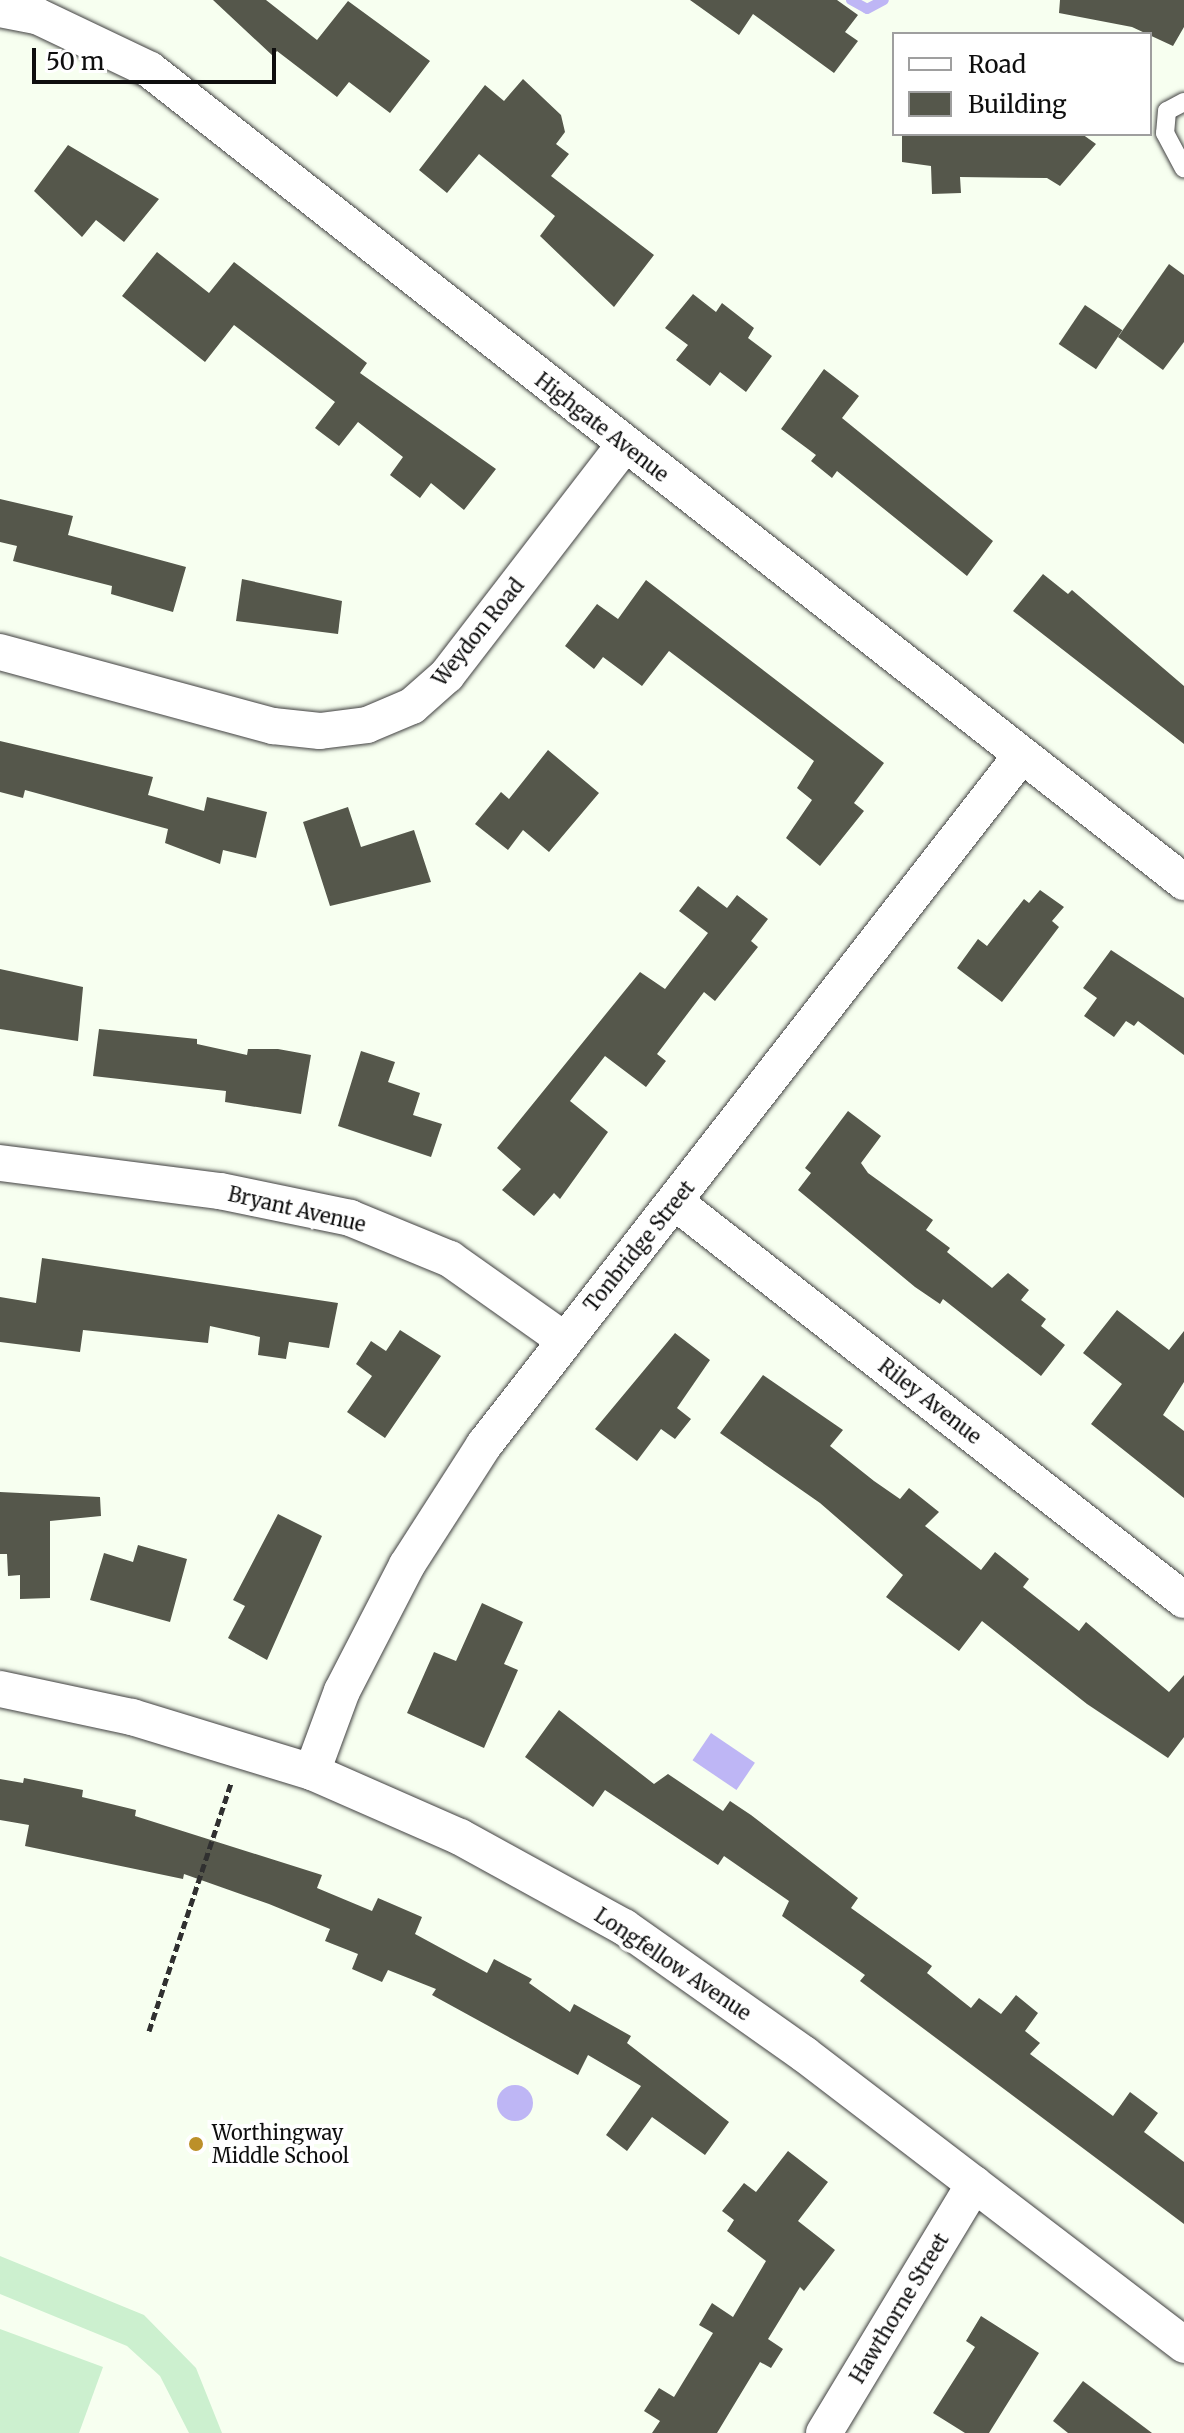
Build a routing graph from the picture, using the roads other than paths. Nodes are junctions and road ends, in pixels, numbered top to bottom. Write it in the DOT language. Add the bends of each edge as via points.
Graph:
graph roads {
  1 [pos="0,9"];
  2 [pos="1184,102"];
  3 [pos="1184,168"];
  4 [pos="624,445"];
  5 [pos="0,652"];
  6 [pos="1021,756"];
  7 [pos="1184,882"];
  8 [pos="0,1163"];
  9 [pos="675,1202"];
  10 [pos="563,1339"];
  11 [pos="1184,1600"];
  12 [pos="0,1689"];
  13 [pos="312,1772"];
  14 [pos="974,2184"];
  15 [pos="1184,2345"];
  16 [pos="824,2433"];
  1 -- 4 [label="street, Highgate Avenue" via="61,26 150,70"];
  2 -- 3 [label="lane" via="1167,111 1165,133"];
  4 -- 5 [label="street, Weydon Road" via="447,675 412,706 367,725 320,731 273,726"];
  4 -- 6 [label="street, Highgate Avenue"];
  6 -- 7 [label="street, Highgate Avenue"];
  6 -- 9 [label="street, Tonbridge Street"];
  8 -- 10 [label="street, Bryant Avenue" via="220,1191 350,1218 450,1259"];
  9 -- 10 [label="street, Tonbridge Street"];
  9 -- 11 [label="street, Riley Avenue"];
  10 -- 13 [label="street, Tonbridge Street" via="484,1445 407,1565 342,1691"];
  12 -- 13 [label="street, Longfellow Avenue" via="132,1717"];
  13 -- 14 [label="street, Longfellow Avenue" via="460,1837 624,1927"];
  14 -- 15 [label="street, Longfellow Avenue"];
  14 -- 16 [label="street, Hawthorne Street"];
}
